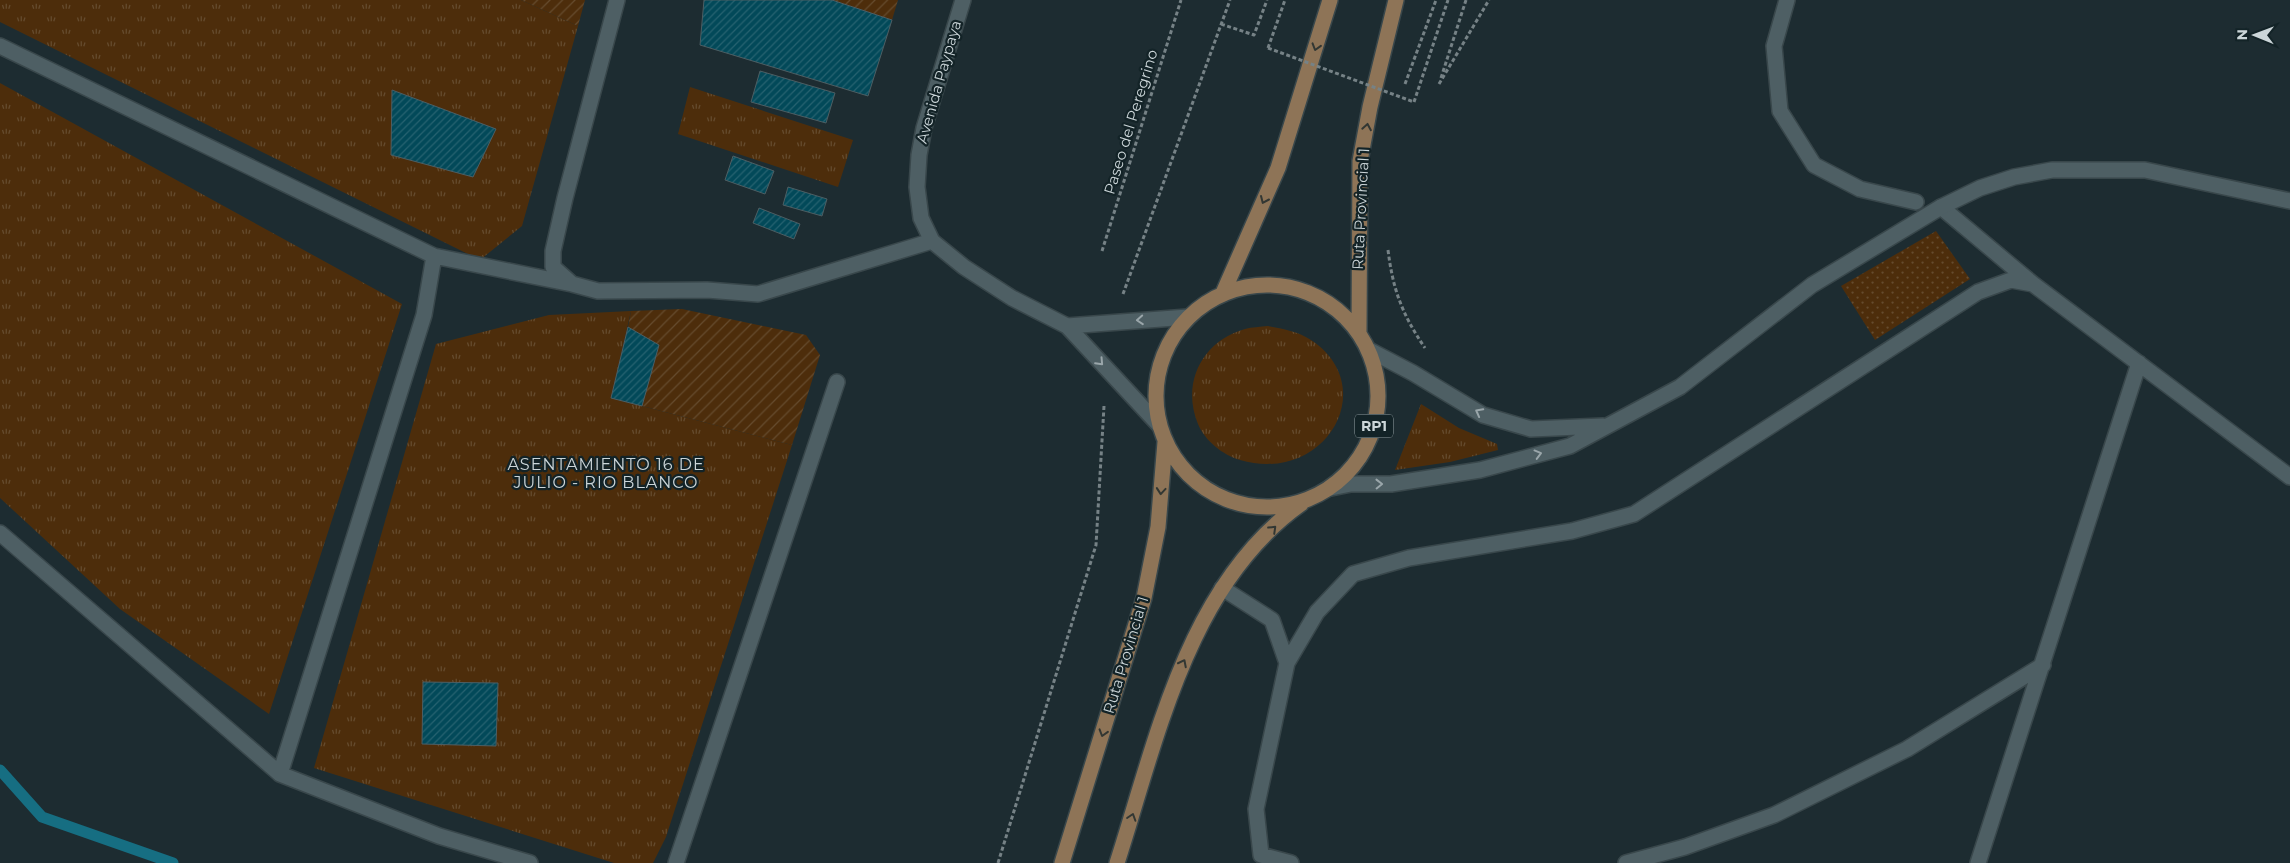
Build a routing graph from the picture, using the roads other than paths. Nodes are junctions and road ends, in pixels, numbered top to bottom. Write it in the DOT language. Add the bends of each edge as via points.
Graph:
graph roads {
  1 [pos="617,0"];
  2 [pos="963,0"];
  3 [pos="1330,0"];
  4 [pos="1396,0"];
  5 [pos="1783,2"];
  6 [pos="0,46"];
  7 [pos="2290,201"];
  8 [pos="1916,202"];
  9 [pos="1941,208"];
  10 [pos="932,241"];
  11 [pos="434,256"];
  12 [pos="572,284"];
  13 [pos="2034,284"];
  14 [pos="1223,293"];
  15 [pos="1188,316"];
  16 [pos="1067,326"];
  17 [pos="1359,332"];
  18 [pos="1369,350"];
  19 [pos="2139,363"];
  20 [pos="837,382"];
  21 [pos="1159,425"];
  22 [pos="1612,425"];
  23 [pos="1165,442"];
  24 [pos="2290,476"];
  25 [pos="1331,488"];
  26 [pos="1305,502"];
  27 [pos="0,533"];
  28 [pos="1222,588"];
  29 [pos="1287,663"];
  30 [pos="2042,665"];
  31 [pos="280,774"];
  32 [pos="530,863"];
  33 [pos="676,863"];
  34 [pos="1062,863"];
  35 [pos="1117,863"];
  36 [pos="1291,863"];
  37 [pos="1626,863"];
  38 [pos="1978,863"];
  1 -- 12 [label="street" via="553,251 553,267"];
  2 -- 10 [label="street, Avenida Paypaya" via="924,128 919,155 917,187 921,218"];
  3 -- 14 [label="main road, one-way" via="1278,168"];
  17 -- 4 [label="main road, Ruta Provincial 1 / RP1, one-way" via="1360,161"];
  5 -- 8 [label="street" via="1774,46 1780,111 1814,166 1860,189"];
  6 -- 11 [label="street"];
  7 -- 9 [label="street" via="2145,170 2052,170 1980,188"];
  9 -- 13 [label="street"];
  9 -- 22 [label="street" via="1812,285 1680,387"];
  10 -- 12 [label="street" via="758,294 707,290 598,291"];
  10 -- 16 [label="street, Avenida Paypaya" via="964,267 1012,298"];
  11 -- 12 [label="street"];
  11 -- 31 [label="street" via="424,315"];
  13 -- 19 [label="street"];
  13 -- 29 [label="street" via="2011,280 1978,292 1634,514 1572,531 1409,558 1353,574 1317,612"];
  14 -- 15 [label="main road, Ruta Provincial 1 / RP1"];
  14 -- 17 [label="main road, Ruta Provincial 1 / RP1" via="1253,284 1283,285 1312,293 1338,310"];
  15 -- 16 [label="street, one-way"];
  15 -- 21 [label="main road, Ruta Provincial 1 / RP1" via="1170,340 1159,366 1156,396"];
  16 -- 21 [label="street, one-way"];
  17 -- 18 [label="main road, Ruta Provincial 1 / RP1"];
  22 -- 18 [label="street, one-way" via="1531,429 1483,415"];
  18 -- 25 [label="main road, Ruta Provincial 1 / RP1" via="1377,374 1378,400 1374,425 1360,457"];
  19 -- 24 [label="street"];
  19 -- 30 [label="street"];
  20 -- 33 [label="street"];
  21 -- 23 [label="main road, Ruta Provincial 1 / RP1"];
  25 -- 22 [label="street, one-way" via="1351,484 1391,484 1480,470 1570,446"];
  23 -- 26 [label="main road, Ruta Provincial 1 / RP1" via="1180,466 1199,485 1223,499 1250,507 1278,508"];
  23 -- 34 [label="main road, Ruta Provincial 1 / RP1, one-way" via="1158,527 1144,598"];
  25 -- 26 [label="main road, Ruta Provincial 1 / RP1"];
  28 -- 26 [label="main road, Ruta Provincial 1 / RP1, one-way" via="1252,549"];
  27 -- 31 [label="street"];
  28 -- 29 [label="street" via="1272,620"];
  35 -- 28 [label="main road, Ruta Provincial 1 / RP1, one-way" via="1177,676"];
  29 -- 36 [label="street" via="1256,809 1262,855"];
  30 -- 37 [label="street" via="1907,749 1774,815 1686,847"];
  30 -- 38 [label="street"];
  31 -- 32 [label="street" via="439,836"];
}
